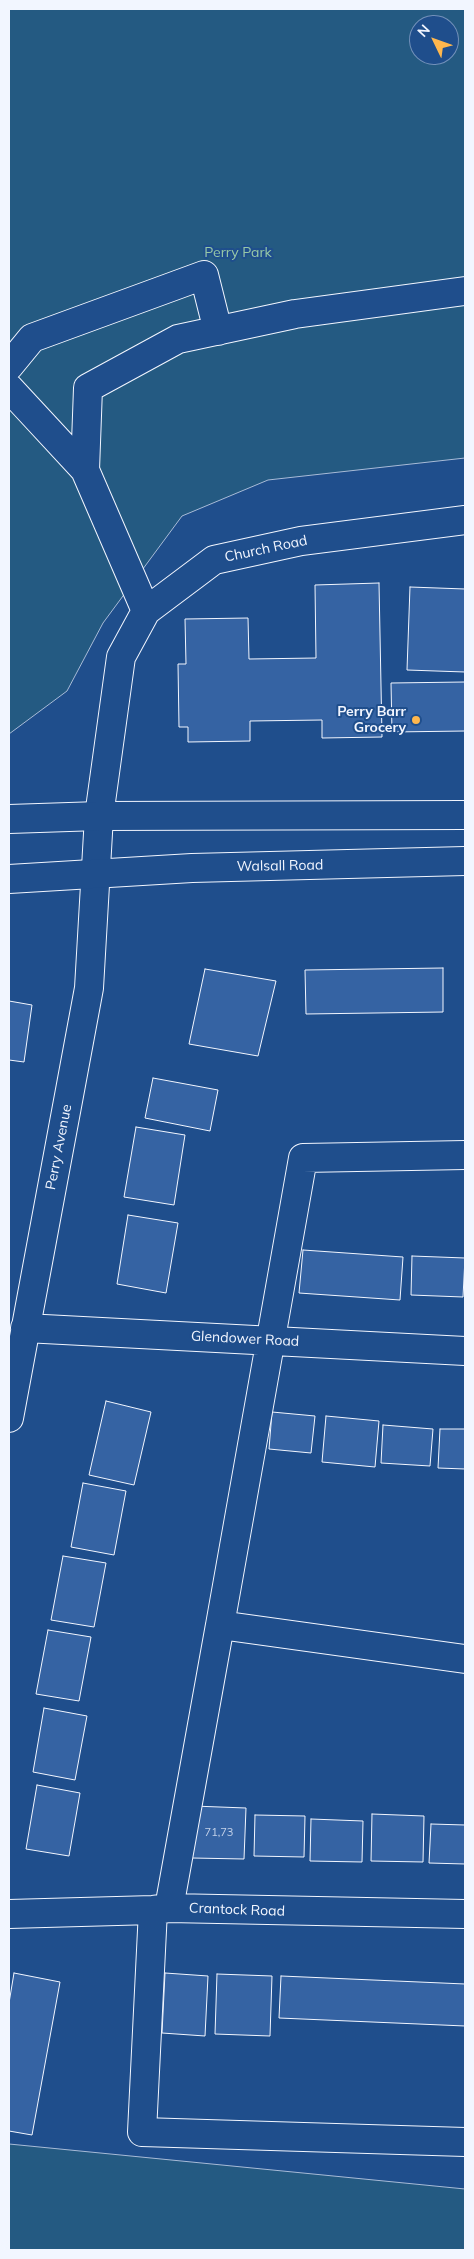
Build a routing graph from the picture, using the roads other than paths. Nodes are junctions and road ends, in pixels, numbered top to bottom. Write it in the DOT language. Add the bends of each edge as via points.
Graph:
graph roads {
  1 [pos="465,290"];
  2 [pos="218,332"];
  3 [pos="9,366"];
  4 [pos="9,388"];
  5 [pos="85,470"];
  6 [pos="465,520"];
  7 [pos="146,611"];
  8 [pos="465,815"];
  9 [pos="99,816"];
  10 [pos="9,819"];
  11 [pos="465,861"];
  12 [pos="96,875"];
  13 [pos="9,879"];
  14 [pos="465,1155"];
  15 [pos="25,1328"];
  16 [pos="271,1341"];
  17 [pos="465,1351"];
  18 [pos="9,1418"];
  19 [pos="220,1625"];
  20 [pos="465,1659"];
  21 [pos="161,1909"];
  22 [pos="9,1914"];
  23 [pos="465,1914"];
  24 [pos="465,2142"];
  1 -- 2 [label="main road" via="295,314"];
  2 -- 3 [label="main road" via="204,274 32,338"];
  2 -- 5 [label="main road" via="178,339 88,388"];
  4 -- 5 [label="main road"];
  5 -- 7 [label="main road"];
  6 -- 7 [label="main road, Church Road" via="300,541 214,560"];
  7 -- 9 [label="main road, Church Road" via="121,657"];
  8 -- 9 [label="main road"];
  9 -- 10 [label="main road"];
  9 -- 12 [label="main road"];
  11 -- 12 [label="main road, Walsall Road" via="192,868"];
  12 -- 13 [label="main road, Walsall Road"];
  12 -- 15 [label="main road, Perry Avenue" via="89,988"];
  14 -- 16 [label="main road" via="303,1158"];
  15 -- 16 [label="main road, Glendower Road"];
  15 -- 18 [label="main road, Perry Avenue"];
  16 -- 17 [label="main road, Glendower Road"];
  16 -- 19 [label="main road"];
  19 -- 20 [label="main road"];
  19 -- 21 [label="main road"];
  21 -- 22 [label="main road, Crantock Road"];
  21 -- 23 [label="main road, Crantock Road"];
  21 -- 24 [label="main road" via="142,2132"];
}
